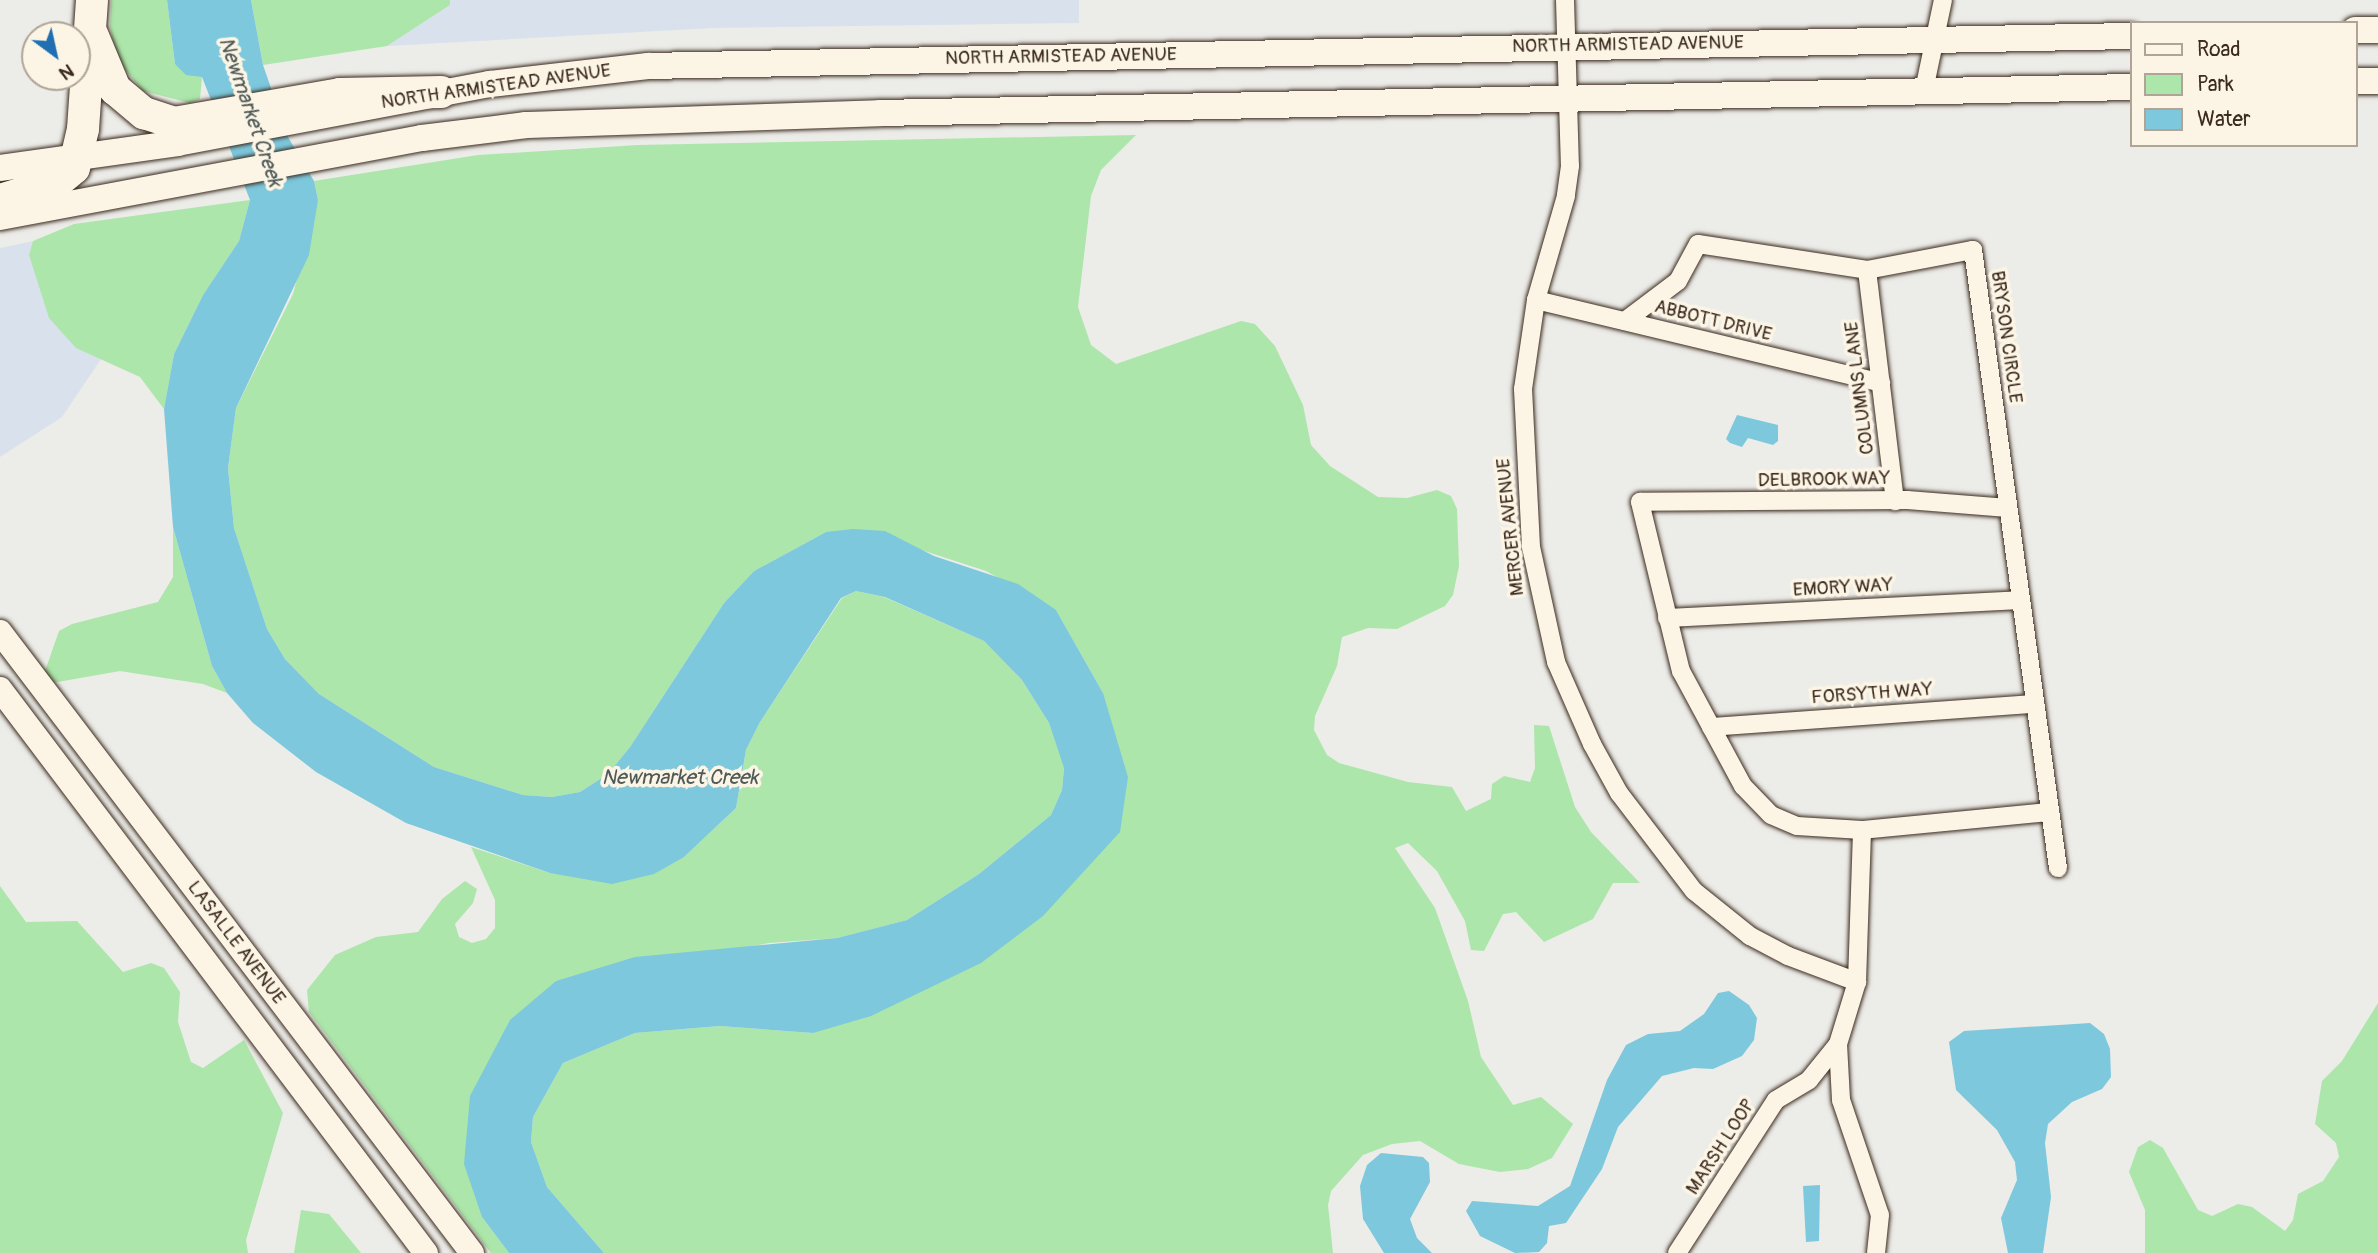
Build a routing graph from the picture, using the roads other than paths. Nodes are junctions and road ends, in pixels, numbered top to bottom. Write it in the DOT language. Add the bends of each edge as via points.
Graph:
graph roads {
  1 [pos="92,0"];
  2 [pos="1565,0"];
  3 [pos="1943,0"];
  4 [pos="2357,30"];
  5 [pos="2378,30"];
  6 [pos="92,34"];
  7 [pos="2130,36"];
  8 [pos="1934,41"];
  9 [pos="1565,46"];
  10 [pos="2378,80"];
  11 [pos="2357,81"];
  12 [pos="2130,87"];
  13 [pos="1924,90"];
  14 [pos="441,92"];
  15 [pos="1566,101"];
  16 [pos="207,128"];
  17 [pos="79,155"];
  18 [pos="0,168"];
  19 [pos="0,200"];
  20 [pos="0,217"];
  21 [pos="1867,270"];
  22 [pos="1536,300"];
  23 [pos="1625,321"];
  24 [pos="1881,383"];
  25 [pos="1895,502"];
  26 [pos="2008,508"];
  27 [pos="2021,600"];
  28 [pos="1667,618"];
  29 [pos="0,632"];
  30 [pos="0,689"];
  31 [pos="2035,704"];
  32 [pos="1711,727"];
  33 [pos="2050,812"];
  34 [pos="1862,830"];
  35 [pos="2058,867"];
  36 [pos="1857,982"];
  37 [pos="1838,1044"];
  38 [pos="426,1253"];
  39 [pos="472,1253"];
  40 [pos="1677,1253"];
  41 [pos="1876,1253"];
  1 -- 6 [label="highway"];
  2 -- 9 [label="street, MERCER AVENUE"];
  3 -- 8 [label="street"];
  4 -- 5 [label="main road"];
  6 -- 16 [label="highway" via="103,67 128,101 167,122"];
  6 -- 17 [label="highway"];
  7 -- 8 [label="main road, NORTH ARMISTEAD AVENUE"];
  8 -- 9 [label="main road, NORTH ARMISTEAD AVENUE"];
  8 -- 13 [label="street"];
  9 -- 14 [label="main road, NORTH ARMISTEAD AVENUE" via="648,66"];
  9 -- 15 [label="street, MERCER AVENUE"];
  10 -- 11 [label="main road"];
  12 -- 13 [label="main road, NORTH ARMISTEAD AVENUE"];
  13 -- 15 [label="main road, NORTH ARMISTEAD AVENUE"];
  14 -- 16 [label="highway" via="340,94 316,107"];
  15 -- 20 [label="main road, NORTH ARMISTEAD AVENUE" via="526,125 327,154"];
  15 -- 22 [label="street, MERCER AVENUE" via="1566,196"];
  16 -- 17 [label="main road"];
  17 -- 18 [label="main road"];
  17 -- 19 [label="highway" via="74,168 56,183"];
  21 -- 23 [label="street, BRYSON CIRCLE" via="1698,244 1678,281"];
  21 -- 24 [label="street, COLUMNS LANE"];
  21 -- 26 [label="street, BRYSON CIRCLE" via="1973,250"];
  22 -- 23 [label="street, ABBOTT DRIVE"];
  22 -- 36 [label="street, MERCER AVENUE" via="1523,389 1531,547 1542,613 1581,721 1619,793 1694,891 1750,936"];
  23 -- 24 [label="street, ABBOTT DRIVE"];
  24 -- 25 [label="street, COLUMNS LANE"];
  25 -- 26 [label="street, DELBROOK WAY"];
  25 -- 28 [label="street, DELBROOK WAY" via="1640,502"];
  26 -- 27 [label="street, BRYSON CIRCLE"];
  27 -- 28 [label="street, EMORY WAY"];
  27 -- 31 [label="street, BRYSON CIRCLE"];
  28 -- 32 [label="street" via="1681,671"];
  29 -- 39 [label="main road, LASALLE AVENUE"];
  30 -- 38 [label="main road, LASALLE AVENUE"];
  31 -- 32 [label="street, FORSYTH WAY"];
  31 -- 33 [label="street, BRYSON CIRCLE"];
  32 -- 34 [label="street" via="1743,786 1771,816 1797,826"];
  33 -- 34 [label="street"];
  33 -- 35 [label="street, BRYSON CIRCLE"];
  34 -- 36 [label="street"];
  36 -- 37 [label="street, MARSH LOOP"];
  37 -- 40 [label="street, MARSH LOOP" via="1809,1080 1776,1100"];
  37 -- 41 [label="street, MARSH LOOP" via="1841,1100 1880,1215"];
}
